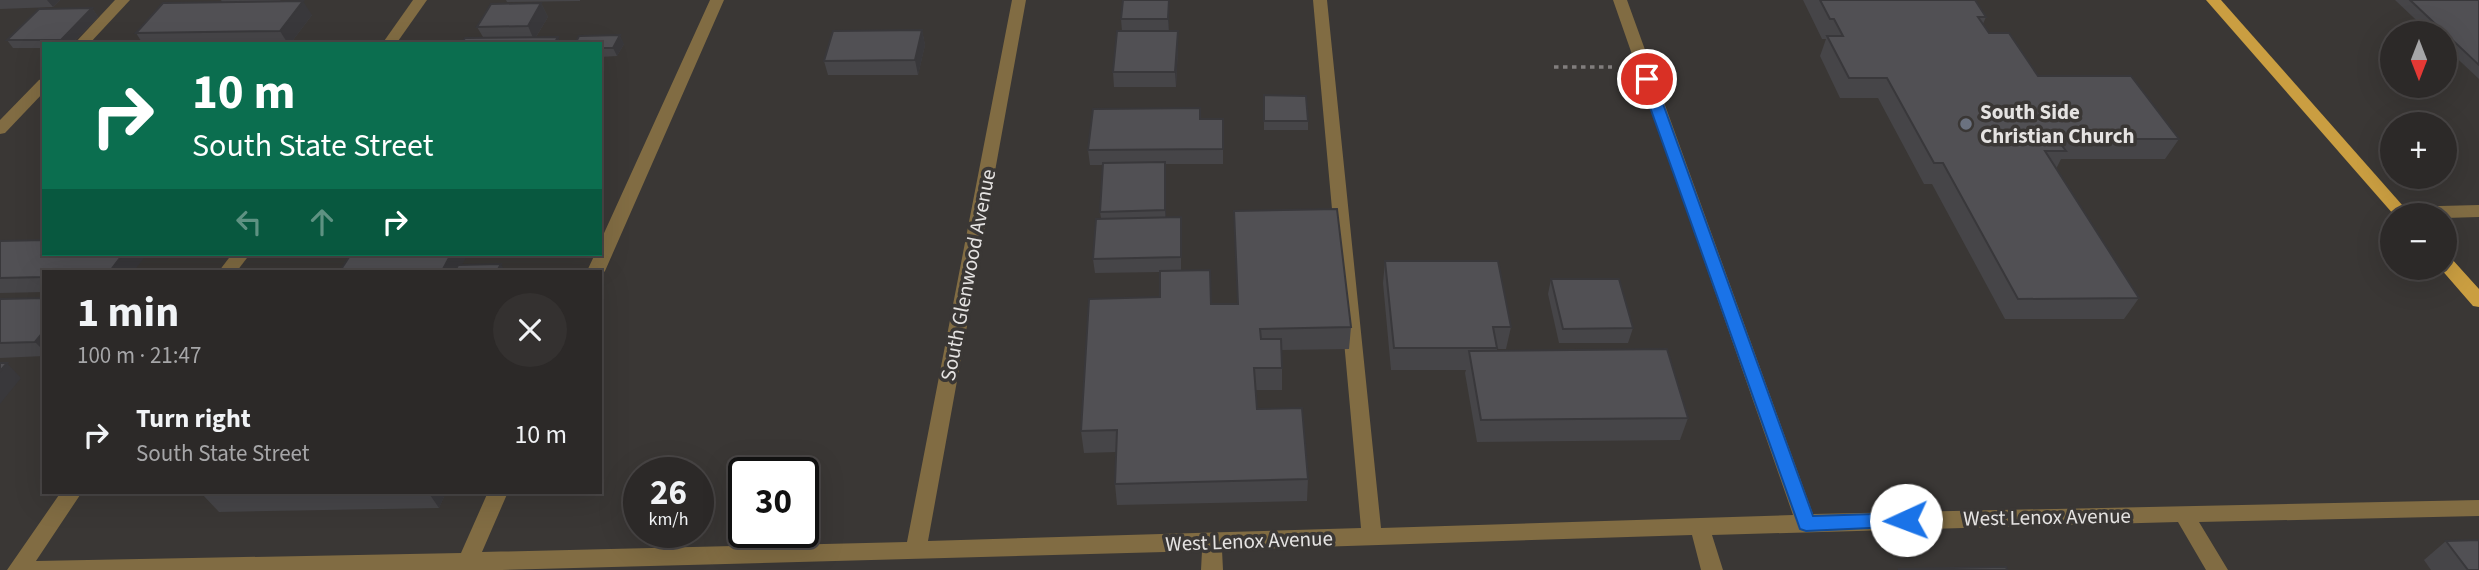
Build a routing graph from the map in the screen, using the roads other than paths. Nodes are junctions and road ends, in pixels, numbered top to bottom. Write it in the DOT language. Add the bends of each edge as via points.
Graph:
graph roads {
  1 [pos="123,0"];
  2 [pos="420,0"];
  3 [pos="718,0"];
  4 [pos="1019,0"];
  5 [pos="1320,0"];
  6 [pos="1620,0"];
  7 [pos="2213,0"];
  8 [pos="83,42"];
  9 [pos="390,42"];
  10 [pos="42,85"];
  11 [pos="0,129"];
  12 [pos="2392,203"];
  13 [pos="2479,211"];
  14 [pos="2457,212"];
  15 [pos="239,256"];
  16 [pos="229,270"];
  17 [pos="596,270"];
  18 [pos="2457,276"];
  19 [pos="2479,301"];
  20 [pos="71,494"];
  21 [pos="497,494"];
  22 [pos="2479,508"];
  23 [pos="2184,514"];
  24 [pos="1806,524"];
  25 [pos="1700,527"];
  26 [pos="1371,537"];
  27 [pos="1212,542"];
  28 [pos="916,549"];
  29 [pos="468,559"];
  30 [pos="713,564"];
  31 [pos="204,568"];
  32 [pos="19,570"];
  33 [pos="1212,570"];
  34 [pos="1712,570"];
  35 [pos="2217,570"];
  1 -- 8 [label="street"];
  2 -- 9 [label="street"];
  3 -- 17 [label="street"];
  4 -- 28 [label="street, South Glenwood Avenue"];
  5 -- 26 [label="street"];
  6 -- 24 [label="street"];
  7 -- 12 [label="main road"];
  10 -- 11 [label="street"];
  13 -- 14 [label="street"];
  15 -- 16 [label="street"];
  18 -- 19 [label="main road"];
  20 -- 32 [label="street"];
  21 -- 29 [label="street"];
  22 -- 23 [label="street, West Lenox Avenue"];
  23 -- 24 [label="street, West Lenox Avenue"];
  23 -- 35 [label="street"];
  24 -- 25 [label="street, West Lenox Avenue"];
  25 -- 26 [label="street, West Lenox Avenue"];
  25 -- 34 [label="street"];
  26 -- 27 [label="street, West Lenox Avenue"];
  27 -- 28 [label="street, West Lenox Avenue"];
  27 -- 33 [label="street"];
  28 -- 30 [label="street, West Lenox Avenue"];
  29 -- 30 [label="street, West Lenox Avenue"];
  29 -- 31 [label="street, West Lenox Avenue"];
  31 -- 32 [label="street, West Lenox Avenue"];
}
